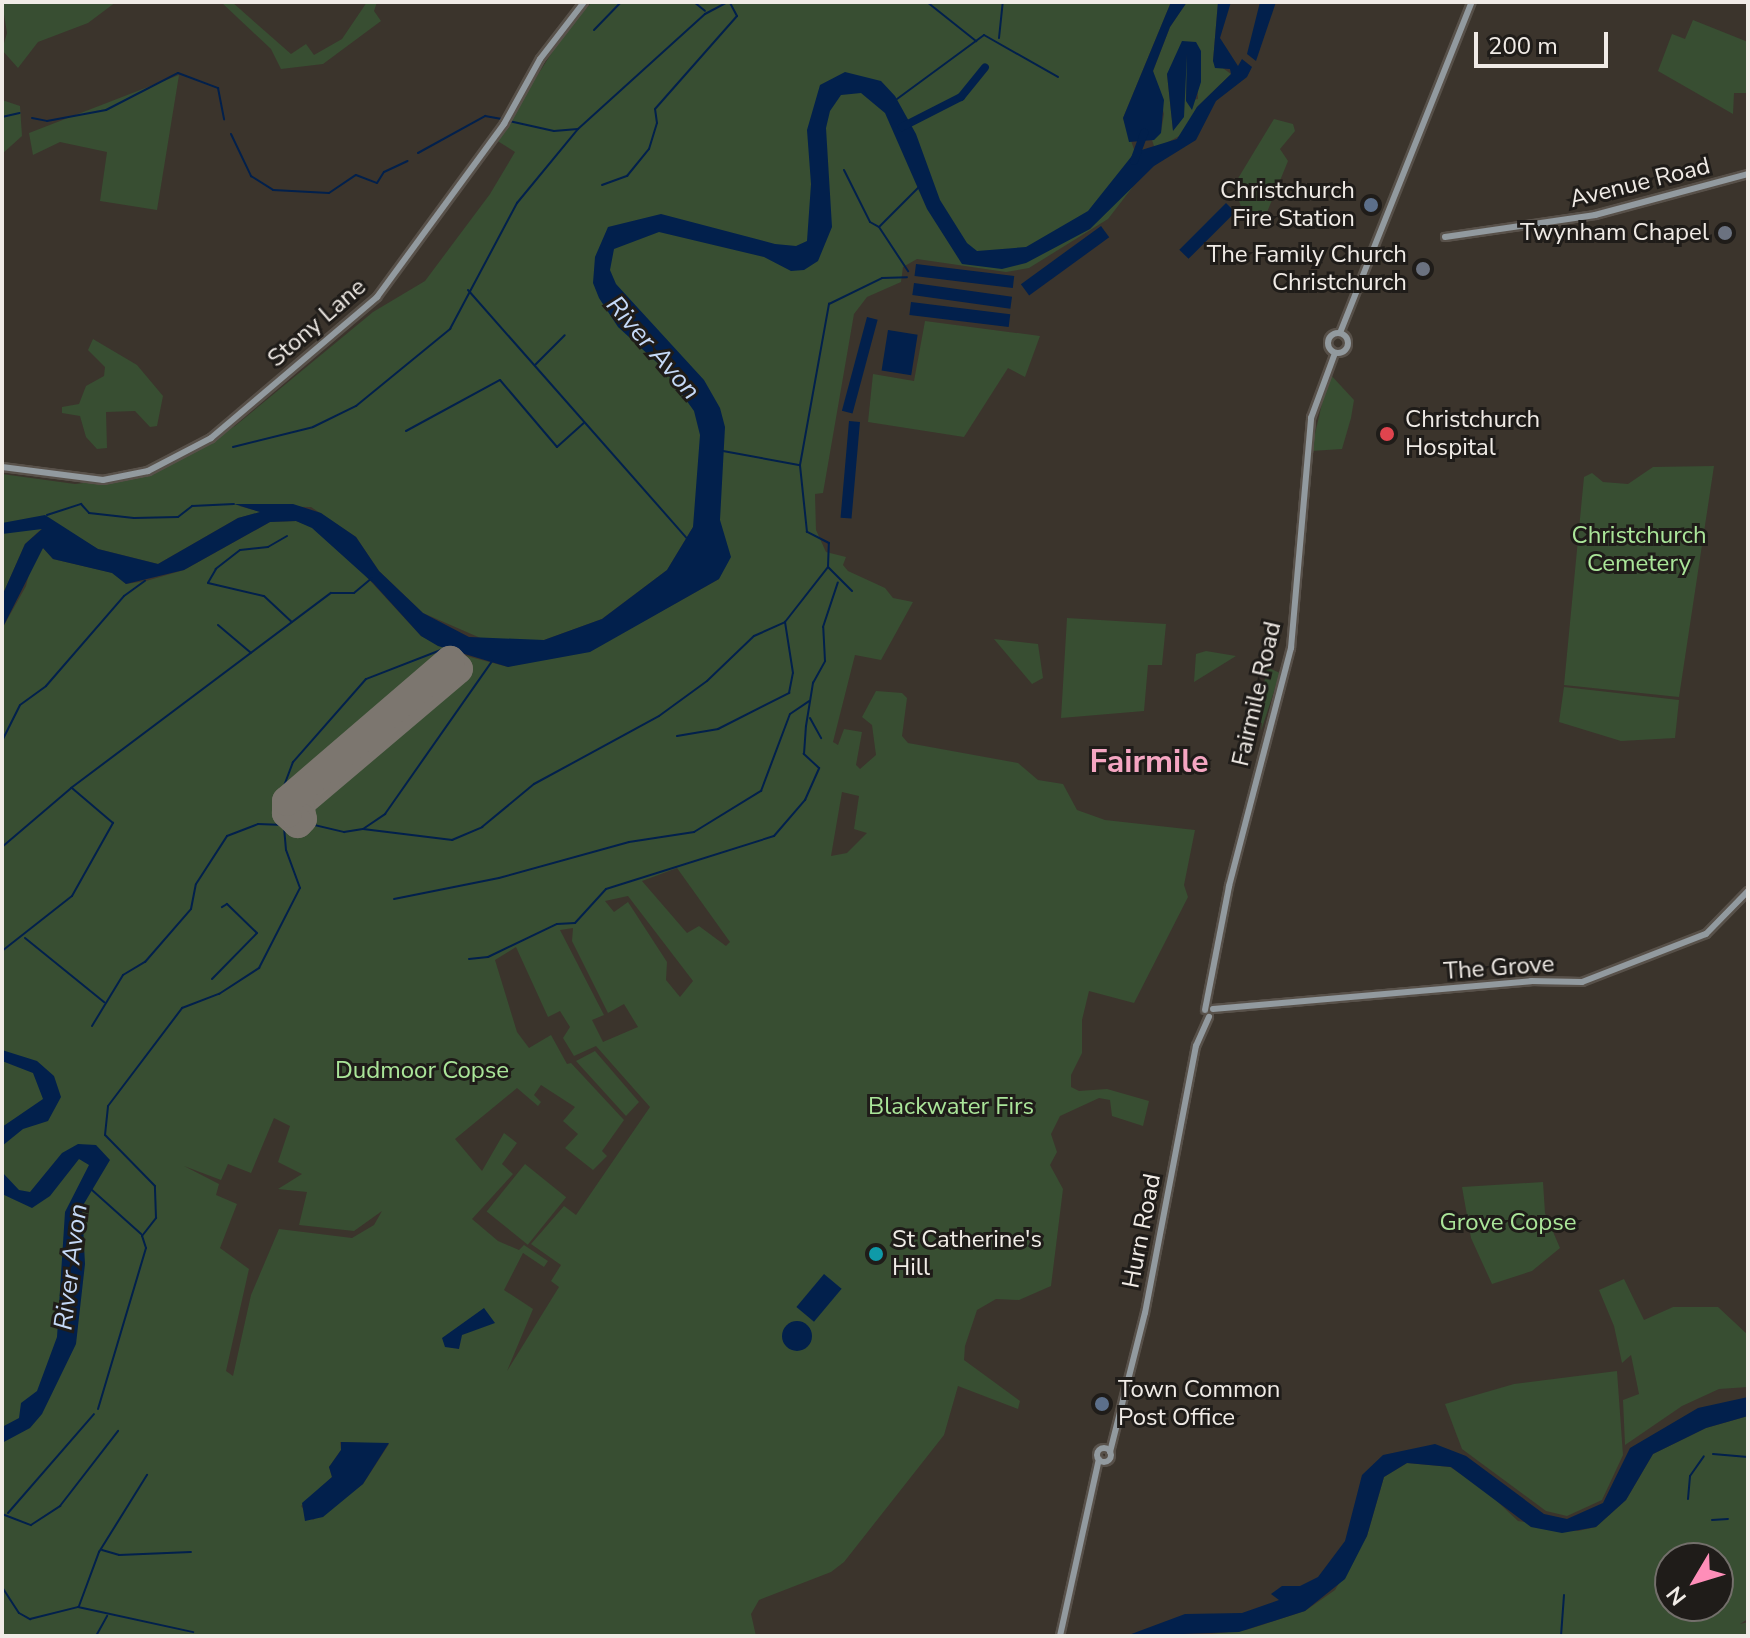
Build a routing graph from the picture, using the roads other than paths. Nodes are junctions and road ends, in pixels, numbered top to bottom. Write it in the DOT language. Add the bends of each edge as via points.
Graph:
graph roads {
  1 [pos="584,2"];
  2 [pos="1472,2"];
  3 [pos="1748,174"];
  4 [pos="1445,237"];
  5 [pos="1340,333"];
  6 [pos="1335,353"];
  7 [pos="2,467"];
  8 [pos="1748,891"];
  9 [pos="1209,1012"];
  10 [pos="1108,1450"];
  11 [pos="1102,1460"];
  12 [pos="1060,1636"];
  1 -- 7 [label="main road, Stony Lane" via="540,59 504,124 386,286 358,316 211,438 148,471 103,480"];
  2 -- 5 [label="main road"];
  3 -- 4 [label="main road, Avenue Road" via="1595,215"];
  5 -- 6 [label="main road" via="1327,341"];
  5 -- 6 [label="main road" via="1348,346"];
  6 -- 9 [label="main road, Fairmile Road" via="1309,430 1291,648 1233,869 1207,994"];
  8 -- 9 [label="main road, The Grove" via="1706,934 1582,982 1531,981"];
  9 -- 10 [label="main road, Hurn Road" via="1127,1396"];
  10 -- 11 [label="main road"];
  10 -- 11 [label="main road" via="1098,1451"];
  11 -- 12 [label="main road"];
}
